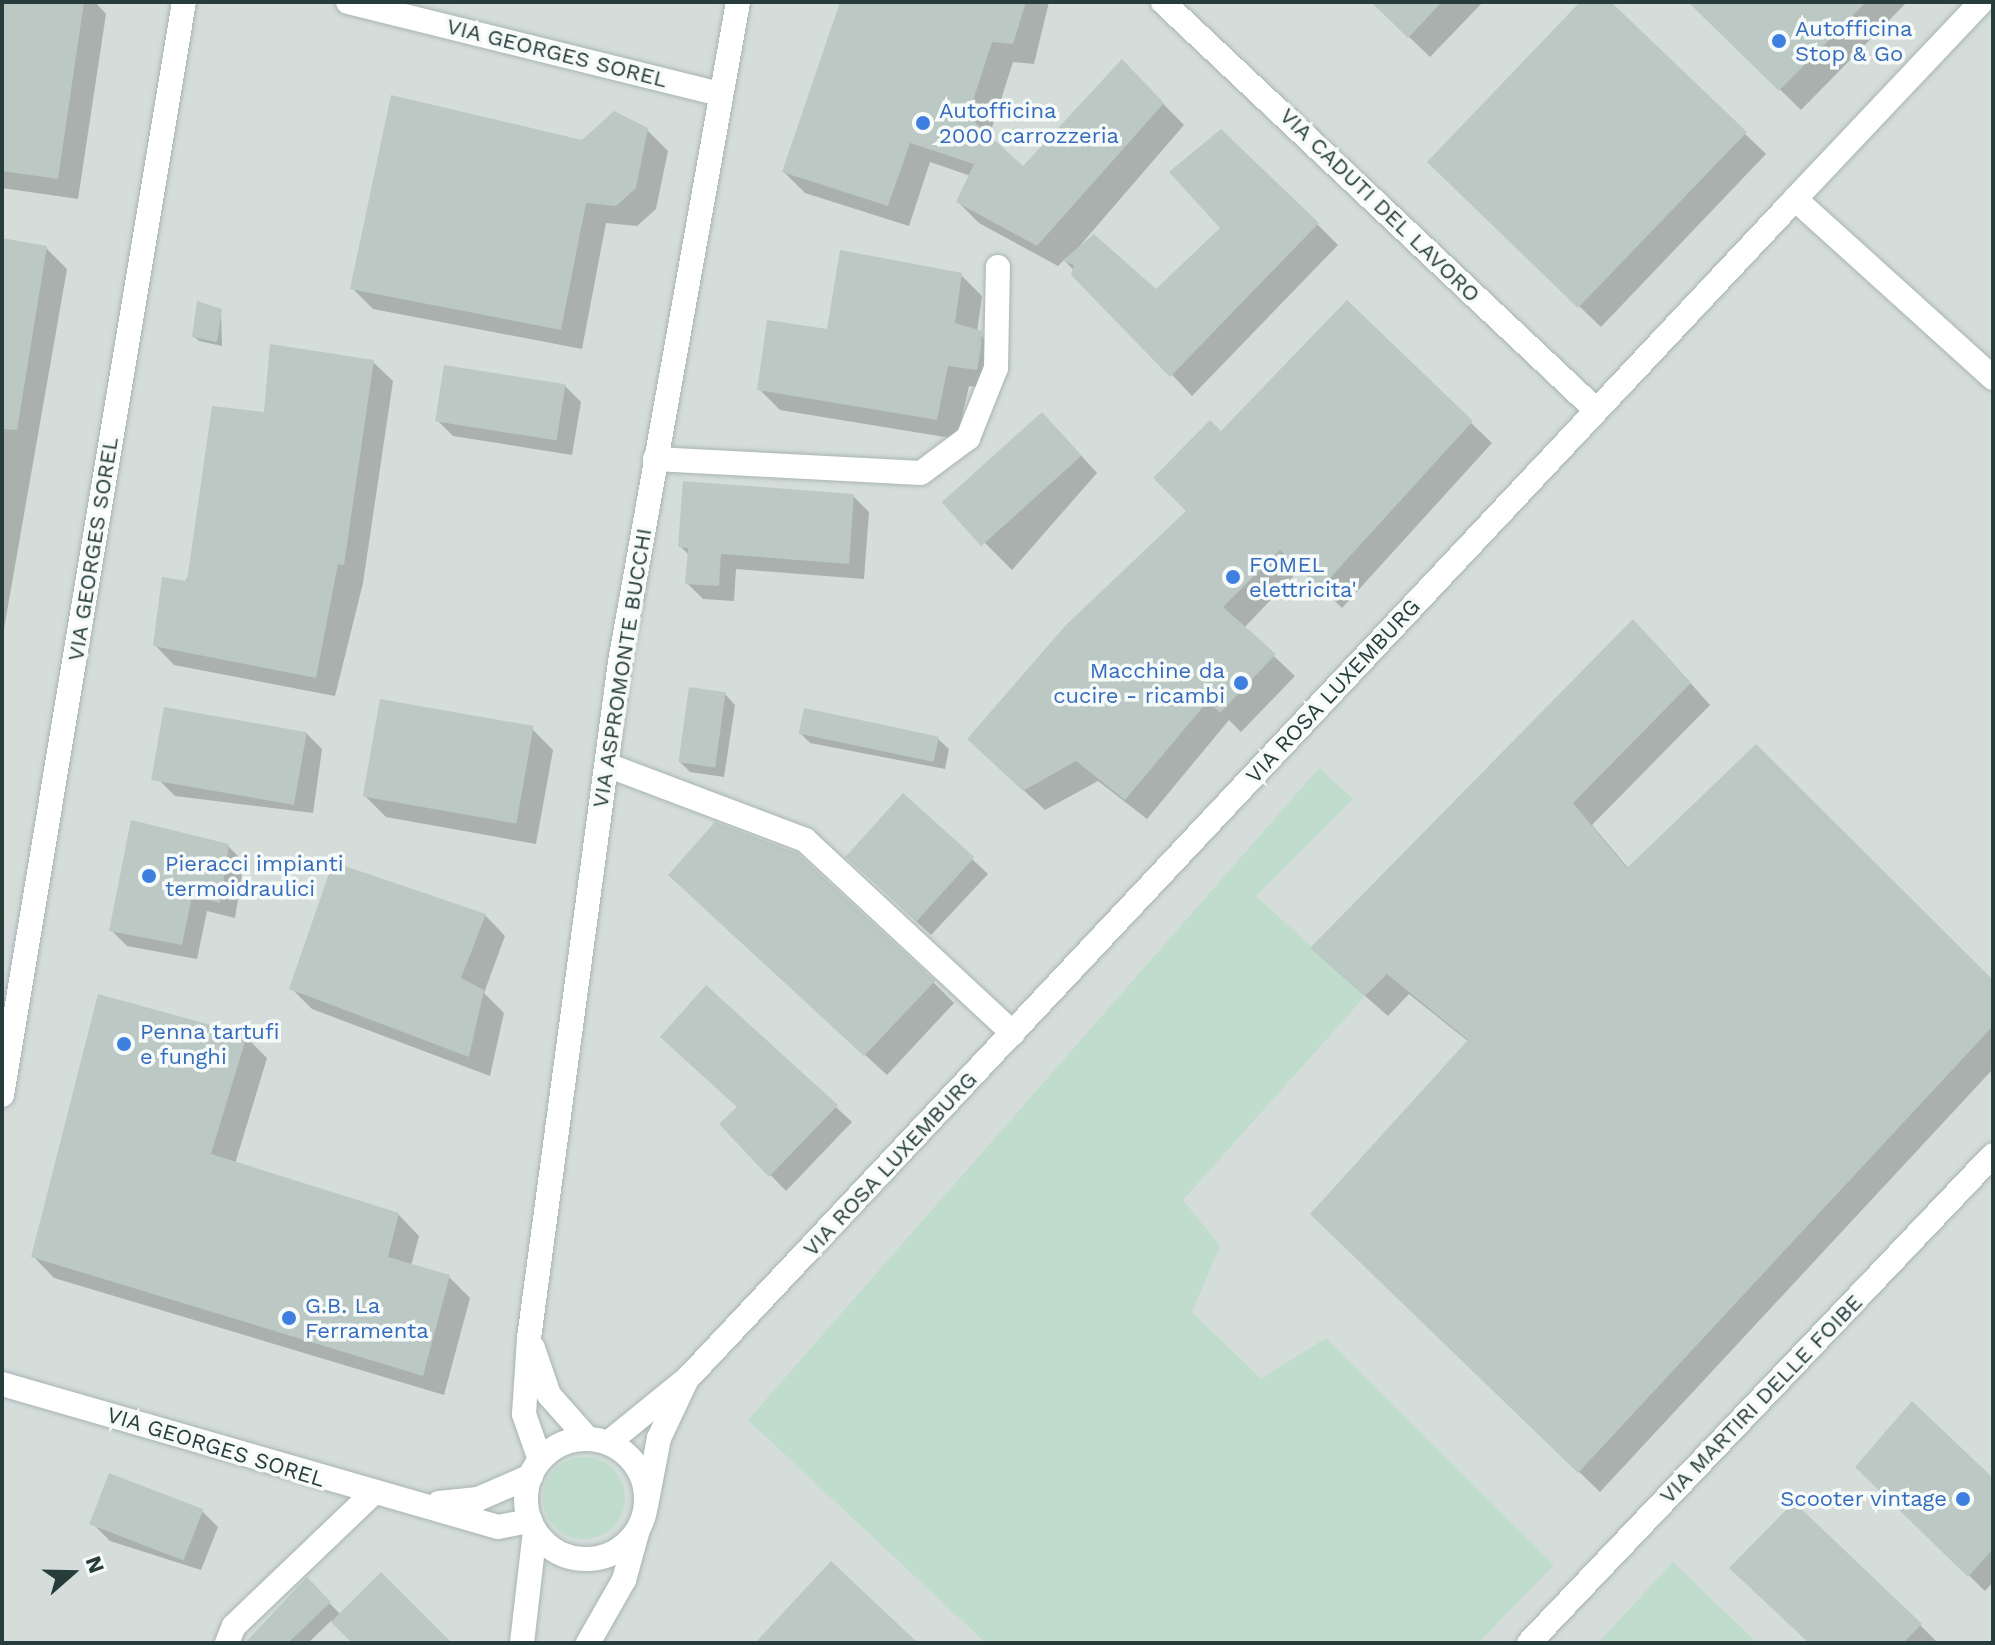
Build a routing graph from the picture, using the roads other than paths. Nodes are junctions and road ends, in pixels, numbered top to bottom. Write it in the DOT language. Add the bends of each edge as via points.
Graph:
graph roads {
  1 [pos="184,2"];
  2 [pos="348,2"];
  3 [pos="738,2"];
  4 [pos="1163,2"];
  5 [pos="1981,2"];
  6 [pos="720,94"];
  7 [pos="1795,199"];
  8 [pos="998,267"];
  9 [pos="1993,378"];
  10 [pos="1596,410"];
  11 [pos="655,459"];
  12 [pos="607,765"];
  13 [pos="1013,1033"];
  14 [pos="2,1095"];
  15 [pos="1993,1155"];
  16 [pos="529,1338"];
  17 [pos="688,1378"];
  18 [pos="2,1384"];
  19 [pos="598,1441"];
  20 [pos="535,1468"];
  21 [pos="372,1494"];
  22 [pos="433,1503"];
  23 [pos="646,1506"];
  24 [pos="532,1526"];
  25 [pos="638,1530"];
  26 [pos="523,1631"];
  27 [pos="227,1643"];
  28 [pos="511,1643"];
  29 [pos="588,1643"];
  30 [pos="1529,1643"];
  1 -- 14 [label="street, VIA GEORGES SOREL"];
  2 -- 6 [label="street, VIA GEORGES SOREL"];
  3 -- 6 [label="street, VIA ASPROMONTE BUCCHI"];
  4 -- 10 [label="street, VIA CADUTI DEL LAVORO"];
  5 -- 7 [label="street, VIA ROSA LUXEMBURG"];
  6 -- 11 [label="street, VIA ASPROMONTE BUCCHI"];
  7 -- 9 [label="street"];
  7 -- 10 [label="street, VIA ROSA LUXEMBURG"];
  8 -- 11 [label="street" via="996,368 968,438 921,473"];
  10 -- 13 [label="street, VIA ROSA LUXEMBURG"];
  11 -- 12 [label="street, VIA ASPROMONTE BUCCHI"];
  12 -- 13 [label="street" via="805,840"];
  12 -- 16 [label="street, VIA ASPROMONTE BUCCHI"];
  13 -- 17 [label="street, VIA ROSA LUXEMBURG"];
  15 -- 30 [label="street, VIA MARTIRI DELLE FOIBE"];
  16 -- 19 [label="street, VIA ASPROMONTE BUCCHI" via="549,1395"];
  16 -- 20 [label="street, VIA ASPROMONTE BUCCHI" via="524,1414"];
  17 -- 19 [label="street, VIA ROSA LUXEMBURG"];
  17 -- 23 [label="street, VIA ROSA LUXEMBURG" via="659,1438"];
  18 -- 21 [label="street, VIA GEORGES SOREL"];
  19 -- 20 [label="street" via="553,1448"];
  19 -- 23 [label="street, VIA ASPROMONTE BUCCHI" via="638,1468"];
  20 -- 22 [label="street, VIA GEORGES SOREL" via="478,1499"];
  20 -- 24 [label="street, VIA ASPROMONTE BUCCHI"];
  21 -- 22 [label="street, VIA GEORGES SOREL"];
  21 -- 27 [label="street" via="234,1626"];
  22 -- 24 [label="street, VIA GEORGES SOREL" via="498,1527"];
  23 -- 25 [label="street"];
  24 -- 25 [label="street" via="548,1546 587,1560 607,1556"];
  24 -- 26 [label="street, VIA ASPROMONTE BUCCHI"];
  25 -- 29 [label="street" via="624,1580"];
  26 -- 28 [label="street"];
}
